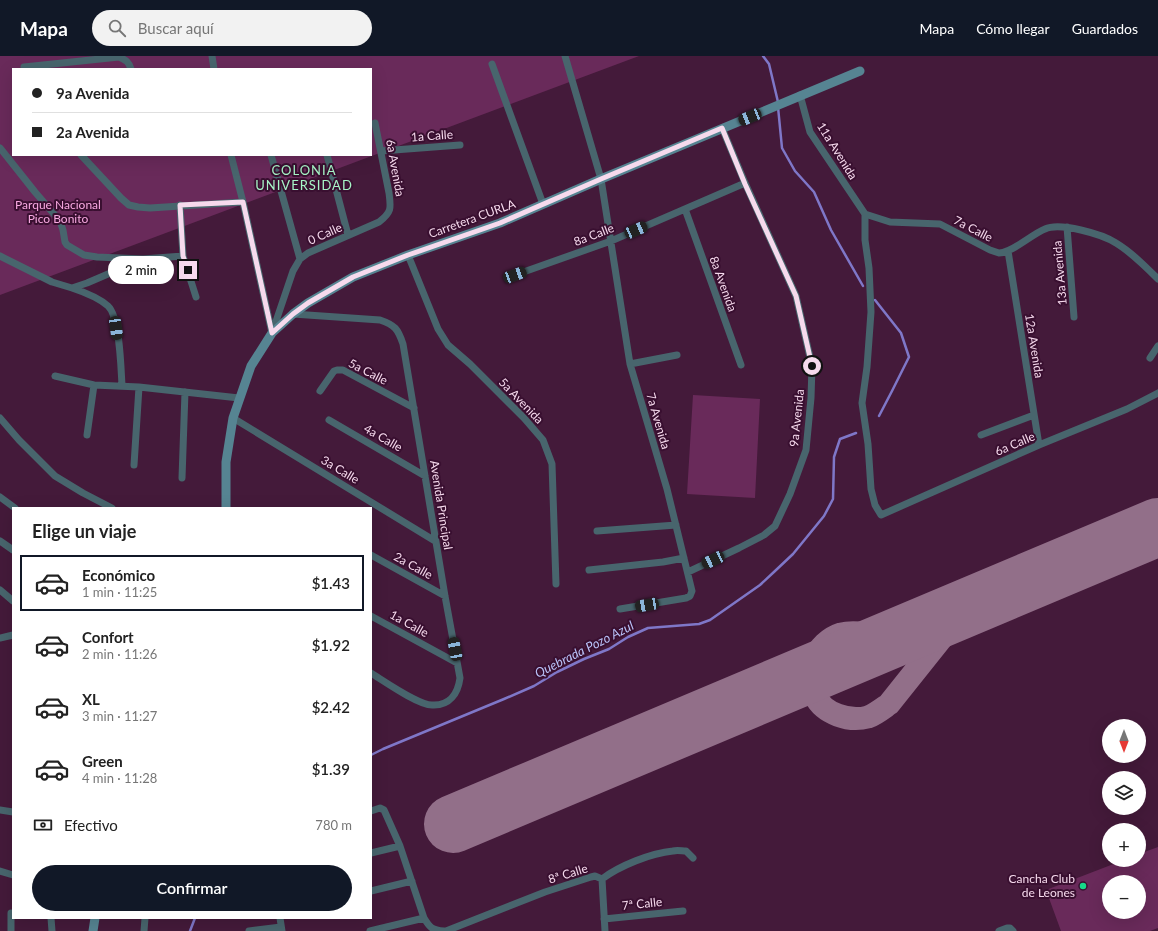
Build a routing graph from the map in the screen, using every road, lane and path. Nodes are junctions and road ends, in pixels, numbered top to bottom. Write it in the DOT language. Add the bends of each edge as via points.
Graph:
graph roads {
  1 [pos="212,56"];
  2 [pos="565,56"];
  3 [pos="492,64"];
  4 [pos="130,66"];
  5 [pos="24,67"];
  6 [pos="214,68"];
  7 [pos="860,71"];
  8 [pos="800,95"];
  9 [pos="376,123"];
  10 [pos="722,128"];
  11 [pos="460,144"];
  12 [pos="0,148"];
  13 [pos="381,151"];
  14 [pos="81,156"];
  15 [pos="231,156"];
  16 [pos="271,156"];
  17 [pos="327,156"];
  18 [pos="601,179"];
  19 [pos="745,184"];
  20 [pos="243,202"];
  21 [pos="543,204"];
  22 [pos="180,205"];
  23 [pos="685,209"];
  24 [pos="865,214"];
  25 [pos="387,216"];
  26 [pos="1067,227"];
  27 [pos="348,235"];
  28 [pos="611,241"];
  29 [pos="1008,251"];
  30 [pos="408,255"];
  31 [pos="0,256"];
  32 [pos="183,256"];
  33 [pos="300,259"];
  34 [pos="142,260"];
  35 [pos="515,275"];
  36 [pos="1158,278"];
  37 [pos="72,288"];
  38 [pos="196,297"];
  39 [pos="293,314"];
  40 [pos="1074,317"];
  41 [pos="272,333"];
  42 [pos="1158,346"];
  43 [pos="677,355"];
  44 [pos="1150,358"];
  45 [pos="630,364"];
  46 [pos="741,365"];
  47 [pos="55,376"];
  48 [pos="94,385"];
  49 [pos="122,386"];
  50 [pos="139,387"];
  51 [pos="320,391"];
  52 [pos="185,392"];
  53 [pos="1158,393"];
  54 [pos="239,398"];
  55 [pos="414,408"];
  56 [pos="1034,415"];
  57 [pos="0,418"];
  58 [pos="233,418"];
  59 [pos="329,420"];
  60 [pos="87,435"];
  61 [pos="981,435"];
  62 [pos="1039,445"];
  63 [pos="134,465"];
  64 [pos="425,476"];
  65 [pos="182,478"];
  66 [pos="0,497"];
  67 [pos="14,507"];
  68 [pos="110,507"];
  69 [pos="226,507"];
  70 [pos="676,525"];
  71 [pos="597,531"];
  72 [pos="435,540"];
  73 [pos="0,541"];
  74 [pos="12,549"];
  75 [pos="372,556"];
  76 [pos="684,558"];
  77 [pos="590,570"];
  78 [pos="688,572"];
  79 [pos="556,584"];
  80 [pos="0,590"];
  81 [pos="445,596"];
  82 [pos="12,600"];
  83 [pos="620,609"];
  84 [pos="372,617"];
  85 [pos="12,635"];
  86 [pos="0,638"];
  87 [pos="457,662"];
  88 [pos="372,674"];
  89 [pos="0,810"];
  90 [pos="372,811"];
  91 [pos="12,812"];
  92 [pos="400,846"];
  93 [pos="372,853"];
  94 [pos="693,858"];
  95 [pos="0,871"];
  96 [pos="12,875"];
  97 [pos="602,879"];
  98 [pos="412,881"];
  99 [pos="372,891"];
  100 [pos="683,911"];
  101 [pos="11,913"];
  102 [pos="424,918"];
  103 [pos="51,919"];
  104 [pos="95,919"];
  105 [pos="145,919"];
  106 [pos="280,919"];
  107 [pos="604,919"];
  108 [pos="281,929"];
  109 [pos="1010,929"];
  110 [pos="11,931"];
  111 [pos="52,931"];
  112 [pos="94,931"];
  113 [pos="144,931"];
  114 [pos="249,931"];
  115 [pos="370,931"];
  116 [pos="445,931"];
  117 [pos="605,931"];
  118 [pos="999,931"];
  1 -- 6 [label="street"];
  2 -- 18 [label="street, 7a Avenida"];
  3 -- 21 [label="street"];
  4 -- 5 [label="street" via="127,60 119,57"];
  7 -- 8 [label="main road, Carretera CURLA"];
  8 -- 10 [label="main road, Carretera CURLA"];
  8 -- 24 [label="street, 11a Avenida" via="810,132"];
  9 -- 13 [label="street, 6a Avenida"];
  10 -- 18 [label="main road, Carretera CURLA"];
  10 -- 19 [label="street, 9a Avenida"];
  11 -- 13 [label="street, 1a Calle"];
  12 -- 34 [label="street" via="60,221 67,244 84,255"];
  13 -- 25 [label="street, 6a Avenida" via="390,203"];
  14 -- 22 [label="street" via="129,205 150,208"];
  15 -- 20 [label="street"];
  16 -- 33 [label="street"];
  17 -- 27 [label="street"];
  18 -- 21 [label="main road, Carretera CURLA"];
  18 -- 28 [label="street, 7a Avenida"];
  19 -- 23 [label="street, 8a Calle"];
  19 -- 78 [label="street, 9a Avenida" via="796,296 812,366 806,450 775,526 751,542"];
  20 -- 22 [label="street"];
  20 -- 41 [label="street"];
  21 -- 30 [label="main road, Carretera CURLA" via="500,223"];
  22 -- 32 [label="street"];
  23 -- 28 [label="street, 8a Calle"];
  23 -- 46 [label="street, 8a Avenida"];
  24 -- 29 [label="street, 7a Calle" via="890,222 940,224 990,250 999,253"];
  24 -- 62 [label="street, 6a Calle" via="871,312 862,403 871,489 875,505 881,515"];
  25 -- 27 [label="street, 0 Calle"];
  26 -- 29 [label="street" via="1046,228"];
  26 -- 36 [label="street" via="1115,242"];
  26 -- 40 [label="street, 13a Avenida"];
  27 -- 33 [label="street, 0 Calle"];
  28 -- 35 [label="street, 8a Calle"];
  28 -- 45 [label="street, 7a Avenida"];
  29 -- 56 [label="street, 12a Avenida"];
  30 -- 39 [label="main road, Carretera CURLA" via="353,277"];
  30 -- 79 [label="street, 5a Avenida" via="438,329 448,344 543,440 552,464"];
  31 -- 37 [label="street" via="52,282"];
  32 -- 34 [label="street"];
  32 -- 38 [label="street"];
  33 -- 41 [label="street, 0 Calle"];
  34 -- 37 [label="street"];
  37 -- 49 [label="street" via="109,306 115,317"];
  39 -- 41 [label="main road, Carretera CURLA"];
  39 -- 55 [label="street, Avenida Principal" via="380,320 391,324 399,332 403,344"];
  41 -- 54 [label="main road, Carretera CURLA" via="251,366"];
  42 -- 44 [label="street"];
  43 -- 45 [label="street"];
  45 -- 70 [label="street, 7a Avenida"];
  47 -- 48 [label="street"];
  48 -- 49 [label="street"];
  48 -- 60 [label="street"];
  49 -- 50 [label="street"];
  50 -- 52 [label="street"];
  50 -- 63 [label="street"];
  51 -- 55 [label="street, 5a Calle" via="334,371 343,370"];
  52 -- 54 [label="street"];
  52 -- 65 [label="street"];
  53 -- 62 [label="street, 6a Calle" via="1127,409"];
  54 -- 58 [label="main road, Carretera CURLA"];
  55 -- 64 [label="street, Avenida Principal"];
  56 -- 61 [label="street"];
  56 -- 62 [label="street, 12a Avenida"];
  57 -- 68 [label="street" via="55,476"];
  58 -- 69 [label="main road, Carretera CURLA" via="226,462"];
  58 -- 72 [label="street, 3a Calle"];
  59 -- 64 [label="street, 4a Calle"];
  64 -- 72 [label="street, Avenida Principal"];
  66 -- 67 [label="street"];
  70 -- 71 [label="street"];
  70 -- 76 [label="street, 7a Avenida"];
  72 -- 81 [label="street, Avenida Principal"];
  73 -- 74 [label="street"];
  75 -- 81 [label="street, 2a Calle"];
  76 -- 77 [label="street"];
  76 -- 78 [label="street, 7a Avenida"];
  78 -- 83 [label="street, 7a Avenida" via="692,591 690,596"];
  80 -- 82 [label="street"];
  81 -- 87 [label="street, Avenida Principal"];
  84 -- 87 [label="street, 1a Calle"];
  85 -- 86 [label="street"];
  87 -- 88 [label="street, Avenida Principal" via="460,678 456,694 443,704 432,706 411,697"];
  89 -- 91 [label="street"];
  90 -- 92 [label="street" via="383,809"];
  92 -- 93 [label="street"];
  92 -- 98 [label="street"];
  94 -- 97 [label="street, 8ª Calle" via="686,851 674,850 648,857"];
  95 -- 96 [label="street"];
  97 -- 107 [label="street"];
  97 -- 116 [label="street, 8ª Calle" via="595,876 545,892"];
  98 -- 99 [label="street"];
  98 -- 102 [label="street"];
  100 -- 107 [label="street, 7ª Calle"];
  101 -- 110 [label="street"];
  102 -- 115 [label="street"];
  102 -- 116 [label="street, 8ª Calle" via="430,927"];
  103 -- 111 [label="street"];
  104 -- 112 [label="main road"];
  105 -- 113 [label="street"];
  106 -- 108 [label="street"];
  107 -- 117 [label="street"];
  108 -- 114 [label="street"];
  109 -- 118 [label="street"];
}
